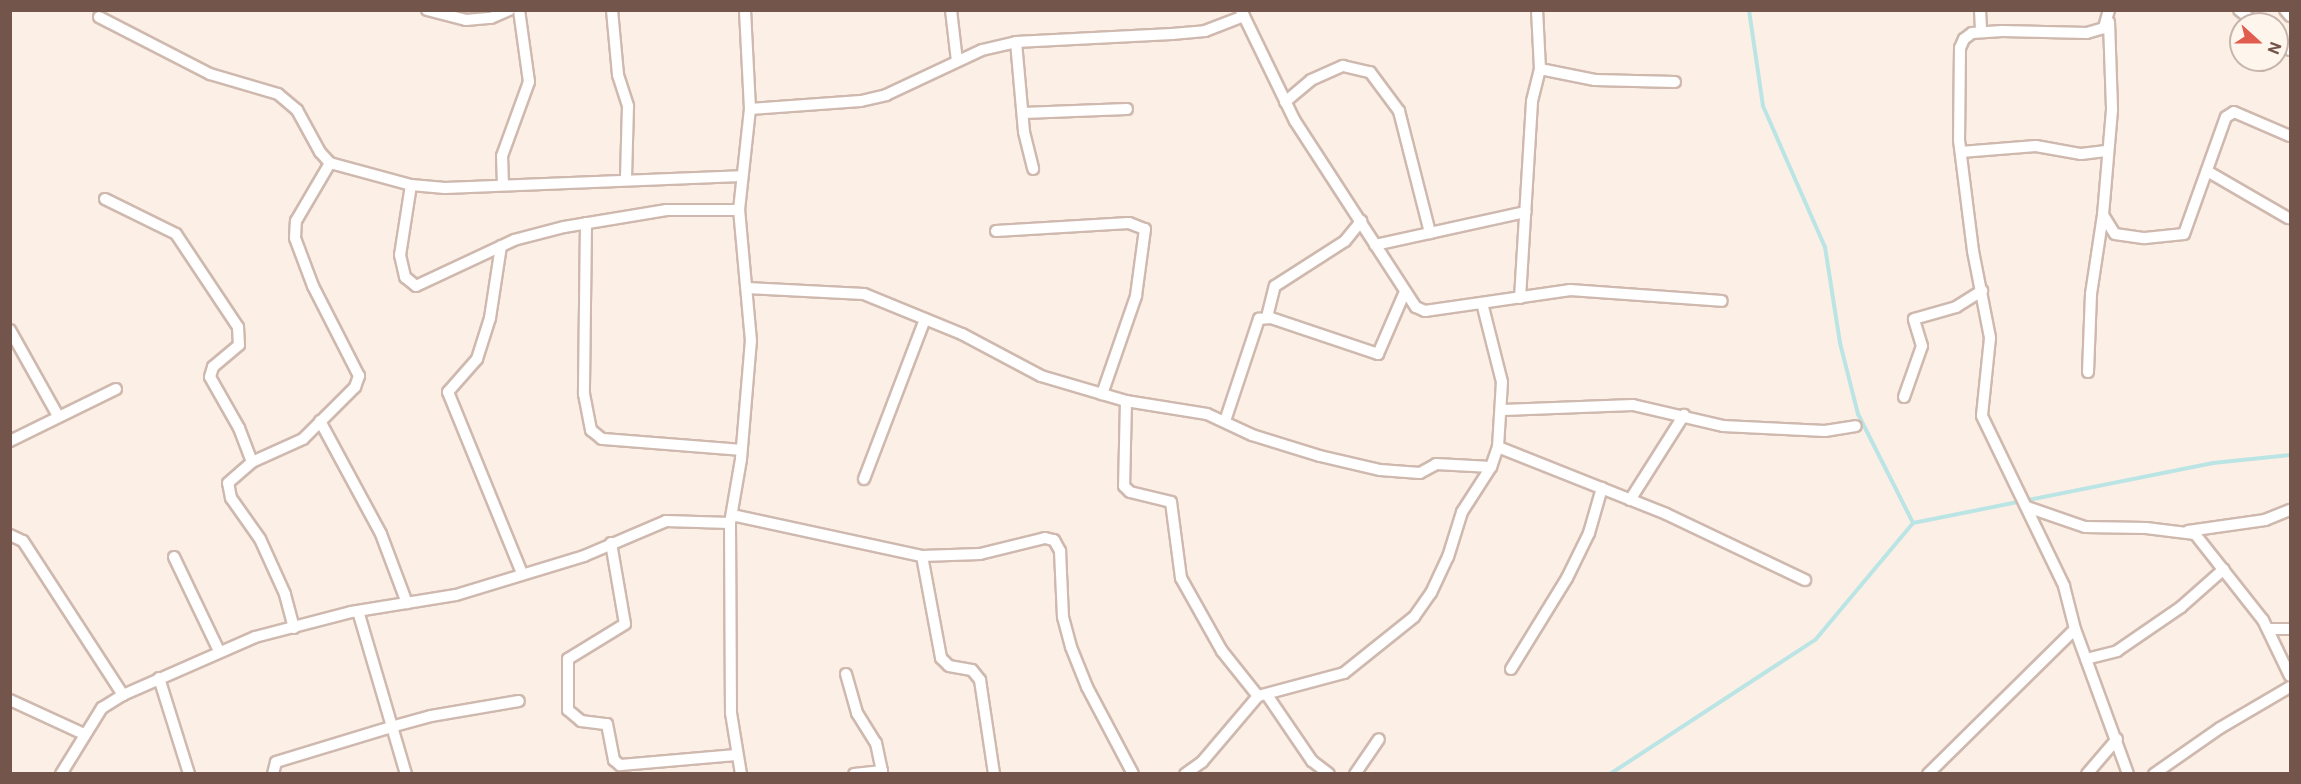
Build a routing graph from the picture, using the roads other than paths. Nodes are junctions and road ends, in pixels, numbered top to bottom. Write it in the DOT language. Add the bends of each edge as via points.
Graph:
graph roads {
  1 [pos="427,10"];
  2 [pos="509,10"];
  3 [pos="519,10"];
  4 [pos="612,10"];
  5 [pos="745,10"];
  6 [pos="951,10"];
  7 [pos="1537,10"];
  8 [pos="1980,10"];
  9 [pos="2285,10"];
  10 [pos="1243,13"];
  11 [pos="99,16"];
  12 [pos="2109,16"];
  13 [pos="2290,16"];
  14 [pos="1980,33"];
  15 [pos="1017,42"];
  16 [pos="957,61"];
  17 [pos="1540,69"];
  18 [pos="1675,82"];
  19 [pos="1285,102"];
  20 [pos="750,109"];
  21 [pos="1127,109"];
  22 [pos="1023,113"];
  23 [pos="2290,136"];
  24 [pos="2106,151"];
  25 [pos="1961,152"];
  26 [pos="330,163"];
  27 [pos="1033,169"];
  28 [pos="2207,171"];
  29 [pos="741,176"];
  30 [pos="626,180"];
  31 [pos="503,184"];
  32 [pos="411,185"];
  33 [pos="105,199"];
  34 [pos="740,210"];
  35 [pos="1525,212"];
  36 [pos="2103,215"];
  37 [pos="2288,218"];
  38 [pos="1361,221"];
  39 [pos="586,223"];
  40 [pos="996,231"];
  41 [pos="1430,233"];
  42 [pos="1375,244"];
  43 [pos="501,246"];
  44 [pos="747,288"];
  45 [pos="1982,291"];
  46 [pos="1404,294"];
  47 [pos="1520,298"];
  48 [pos="1722,301"];
  49 [pos="1482,303"];
  50 [pos="1267,318"];
  51 [pos="926,319"];
  52 [pos="10,330"];
  53 [pos="2088,372"];
  54 [pos="116,389"];
  55 [pos="1102,394"];
  56 [pos="1904,397"];
  57 [pos="1126,401"];
  58 [pos="1503,410"];
  59 [pos="1684,415"];
  60 [pos="58,416"];
  61 [pos="320,421"];
  62 [pos="1225,421"];
  63 [pos="1856,426"];
  64 [pos="10,441"];
  65 [pos="1498,447"];
  66 [pos="741,450"];
  67 [pos="252,462"];
  68 [pos="1491,467"];
  69 [pos="864,480"];
  70 [pos="1602,488"];
  71 [pos="1630,500"];
  72 [pos="2026,507"];
  73 [pos="2290,510"];
  74 [pos="731,519"];
  75 [pos="2185,532"];
  76 [pos="10,535"];
  77 [pos="611,543"];
  78 [pos="922,556"];
  79 [pos="174,557"];
  80 [pos="2224,569"];
  81 [pos="522,573"];
  82 [pos="1804,580"];
  83 [pos="407,603"];
  84 [pos="358,610"];
  85 [pos="294,628"];
  86 [pos="2075,629"];
  87 [pos="2269,629"];
  88 [pos="2290,629"];
  89 [pos="219,651"];
  90 [pos="2086,659"];
  91 [pos="1511,669"];
  92 [pos="846,674"];
  93 [pos="2290,676"];
  94 [pos="159,678"];
  95 [pos="2290,687"];
  96 [pos="123,695"];
  97 [pos="1263,696"];
  98 [pos="10,700"];
  99 [pos="519,701"];
  100 [pos="392,728"];
  101 [pos="84,734"];
  102 [pos="1379,739"];
  103 [pos="2117,739"];
  104 [pos="737,755"];
  105 [pos="2129,772"];
  106 [pos="61,774"];
  107 [pos="189,774"];
  108 [pos="273,774"];
  109 [pos="406,774"];
  110 [pos="741,774"];
  111 [pos="854,774"];
  112 [pos="994,774"];
  113 [pos="1133,774"];
  114 [pos="1185,774"];
  115 [pos="1329,774"];
  116 [pos="1355,774"];
  117 [pos="1928,774"];
  118 [pos="2087,774"];
  119 [pos="2154,774"];
  1 -- 2 [label="street" via="466,20 491,18"];
  3 -- 31 [label="street" via="529,82 502,156"];
  4 -- 30 [label="street" via="618,75 628,106"];
  5 -- 20 [label="street"];
  6 -- 16 [label="street"];
  7 -- 17 [label="street"];
  8 -- 14 [label="street"];
  9 -- 13 [label="street"];
  10 -- 15 [label="street" via="1205,31"];
  10 -- 19 [label="street"];
  11 -- 26 [label="street" via="210,74 283,98 306,122 320,152"];
  12 -- 14 [label="street" via="2104,28 2087,33"];
  12 -- 24 [label="street" via="2112,110"];
  14 -- 25 [label="street" via="1964,39 1960,48"];
  15 -- 16 [label="street"];
  15 -- 22 [label="street"];
  16 -- 20 [label="street" via="886,94 861,101"];
  17 -- 18 [label="street" via="1595,80"];
  17 -- 35 [label="street" via="1533,101"];
  19 -- 38 [label="street"];
  19 -- 41 [label="street" via="1311,80 1343,66 1371,72 1399,111"];
  20 -- 29 [label="street"];
  21 -- 22 [label="street"];
  22 -- 27 [label="street"];
  23 -- 28 [label="street" via="2234,112 2226,117"];
  24 -- 25 [label="street" via="2081,154 2036,146"];
  24 -- 36 [label="street"];
  25 -- 45 [label="street"];
  26 -- 32 [label="street"];
  26 -- 61 [label="street" via="296,221 295,238 313,286 359,376 355,387"];
  28 -- 36 [label="street" via="2184,234 2145,238 2115,234"];
  28 -- 37 [label="street"];
  29 -- 30 [label="street"];
  29 -- 34 [label="street"];
  30 -- 31 [label="street"];
  31 -- 32 [label="street" via="445,188"];
  32 -- 43 [label="street" via="400,255 410,283 424,285"];
  33 -- 67 [label="street" via="176,234 238,327 238,345 213,367 210,377 239,428"];
  34 -- 39 [label="street" via="667,210"];
  34 -- 44 [label="street"];
  35 -- 41 [label="street"];
  35 -- 47 [label="street"];
  36 -- 53 [label="street" via="2091,294"];
  38 -- 42 [label="street"];
  38 -- 50 [label="street" via="1345,241 1275,286"];
  39 -- 43 [label="street"];
  39 -- 66 [label="street" via="584,394 591,430 602,439"];
  40 -- 55 [label="street" via="1129,223 1145,230 1136,296"];
  41 -- 42 [label="street"];
  42 -- 46 [label="street"];
  43 -- 81 [label="street" via="490,318 477,359 448,392"];
  44 -- 51 [label="street" via="852,292"];
  44 -- 66 [label="street" via="751,340"];
  45 -- 56 [label="street" via="1956,307 1914,319 1922,346"];
  45 -- 72 [label="street" via="1990,338 1982,416"];
  46 -- 49 [label="street" via="1425,311"];
  46 -- 50 [label="street" via="1378,354"];
  47 -- 48 [label="street" via="1569,290"];
  47 -- 49 [label="street"];
  49 -- 58 [label="street" via="1502,382"];
  50 -- 62 [label="street" via="1256,323"];
  51 -- 55 [label="street" via="1041,376"];
  51 -- 69 [label="street"];
  52 -- 60 [label="street"];
  54 -- 60 [label="street"];
  55 -- 57 [label="street"];
  57 -- 62 [label="street" via="1207,414"];
  57 -- 97 [label="street" via="1124,484 1130,492 1172,502 1181,578 1222,651"];
  58 -- 59 [label="street" via="1634,405"];
  58 -- 65 [label="street"];
  59 -- 63 [label="street" via="1723,426 1779,430 1825,431"];
  59 -- 71 [label="street"];
  60 -- 64 [label="street"];
  61 -- 67 [label="street" via="292,446"];
  61 -- 83 [label="street" via="381,534"];
  62 -- 68 [label="street" via="1308,453 1380,470 1420,473 1436,464"];
  65 -- 68 [label="street"];
  65 -- 70 [label="street"];
  66 -- 74 [label="street"];
  67 -- 85 [label="street" via="233,476 228,490 260,539 285,594"];
  68 -- 97 [label="street" via="1471,494 1448,557 1414,617 1344,673"];
  70 -- 71 [label="street"];
  70 -- 91 [label="street" via="1589,533 1567,578"];
  71 -- 82 [label="street"];
  72 -- 75 [label="street" via="2085,527"];
  72 -- 86 [label="street" via="2064,586"];
  73 -- 75 [label="street" via="2265,520"];
  74 -- 77 [label="street" via="666,521"];
  74 -- 78 [label="street"];
  74 -- 104 [label="street" via="731,713"];
  75 -- 80 [label="street" via="2202,540"];
  76 -- 96 [label="street" via="22,541"];
  77 -- 81 [label="street" via="584,556"];
  77 -- 104 [label="street" via="625,624 568,659 568,710 581,721 607,724 614,760 620,765"];
  78 -- 112 [label="street" via="940,658 949,666 972,670 980,680"];
  78 -- 113 [label="street" via="980,554 1045,538 1054,540 1060,551 1062,608 1071,647 1087,687"];
  79 -- 89 [label="street"];
  80 -- 87 [label="street"];
  80 -- 90 [label="street" via="2181,607 2117,651"];
  81 -- 83 [label="street" via="456,595"];
  83 -- 84 [label="street"];
  84 -- 85 [label="street"];
  84 -- 100 [label="street"];
  85 -- 89 [label="street"];
  86 -- 90 [label="street"];
  86 -- 117 [label="street"];
  87 -- 88 [label="street"];
  87 -- 93 [label="street"];
  89 -- 94 [label="street"];
  90 -- 103 [label="street"];
  92 -- 111 [label="street" via="857,713 876,743 882,771"];
  94 -- 96 [label="street"];
  94 -- 107 [label="street"];
  95 -- 119 [label="street" via="2220,728"];
  96 -- 101 [label="street" via="102,708"];
  97 -- 114 [label="street" via="1202,762"];
  97 -- 115 [label="street" via="1312,761"];
  98 -- 101 [label="street"];
  99 -- 100 [label="street" via="431,716"];
  100 -- 108 [label="street" via="276,762"];
  100 -- 109 [label="street"];
  101 -- 106 [label="street"];
  102 -- 116 [label="street"];
  103 -- 105 [label="street"];
  103 -- 118 [label="street"];
  104 -- 110 [label="street"];
}
